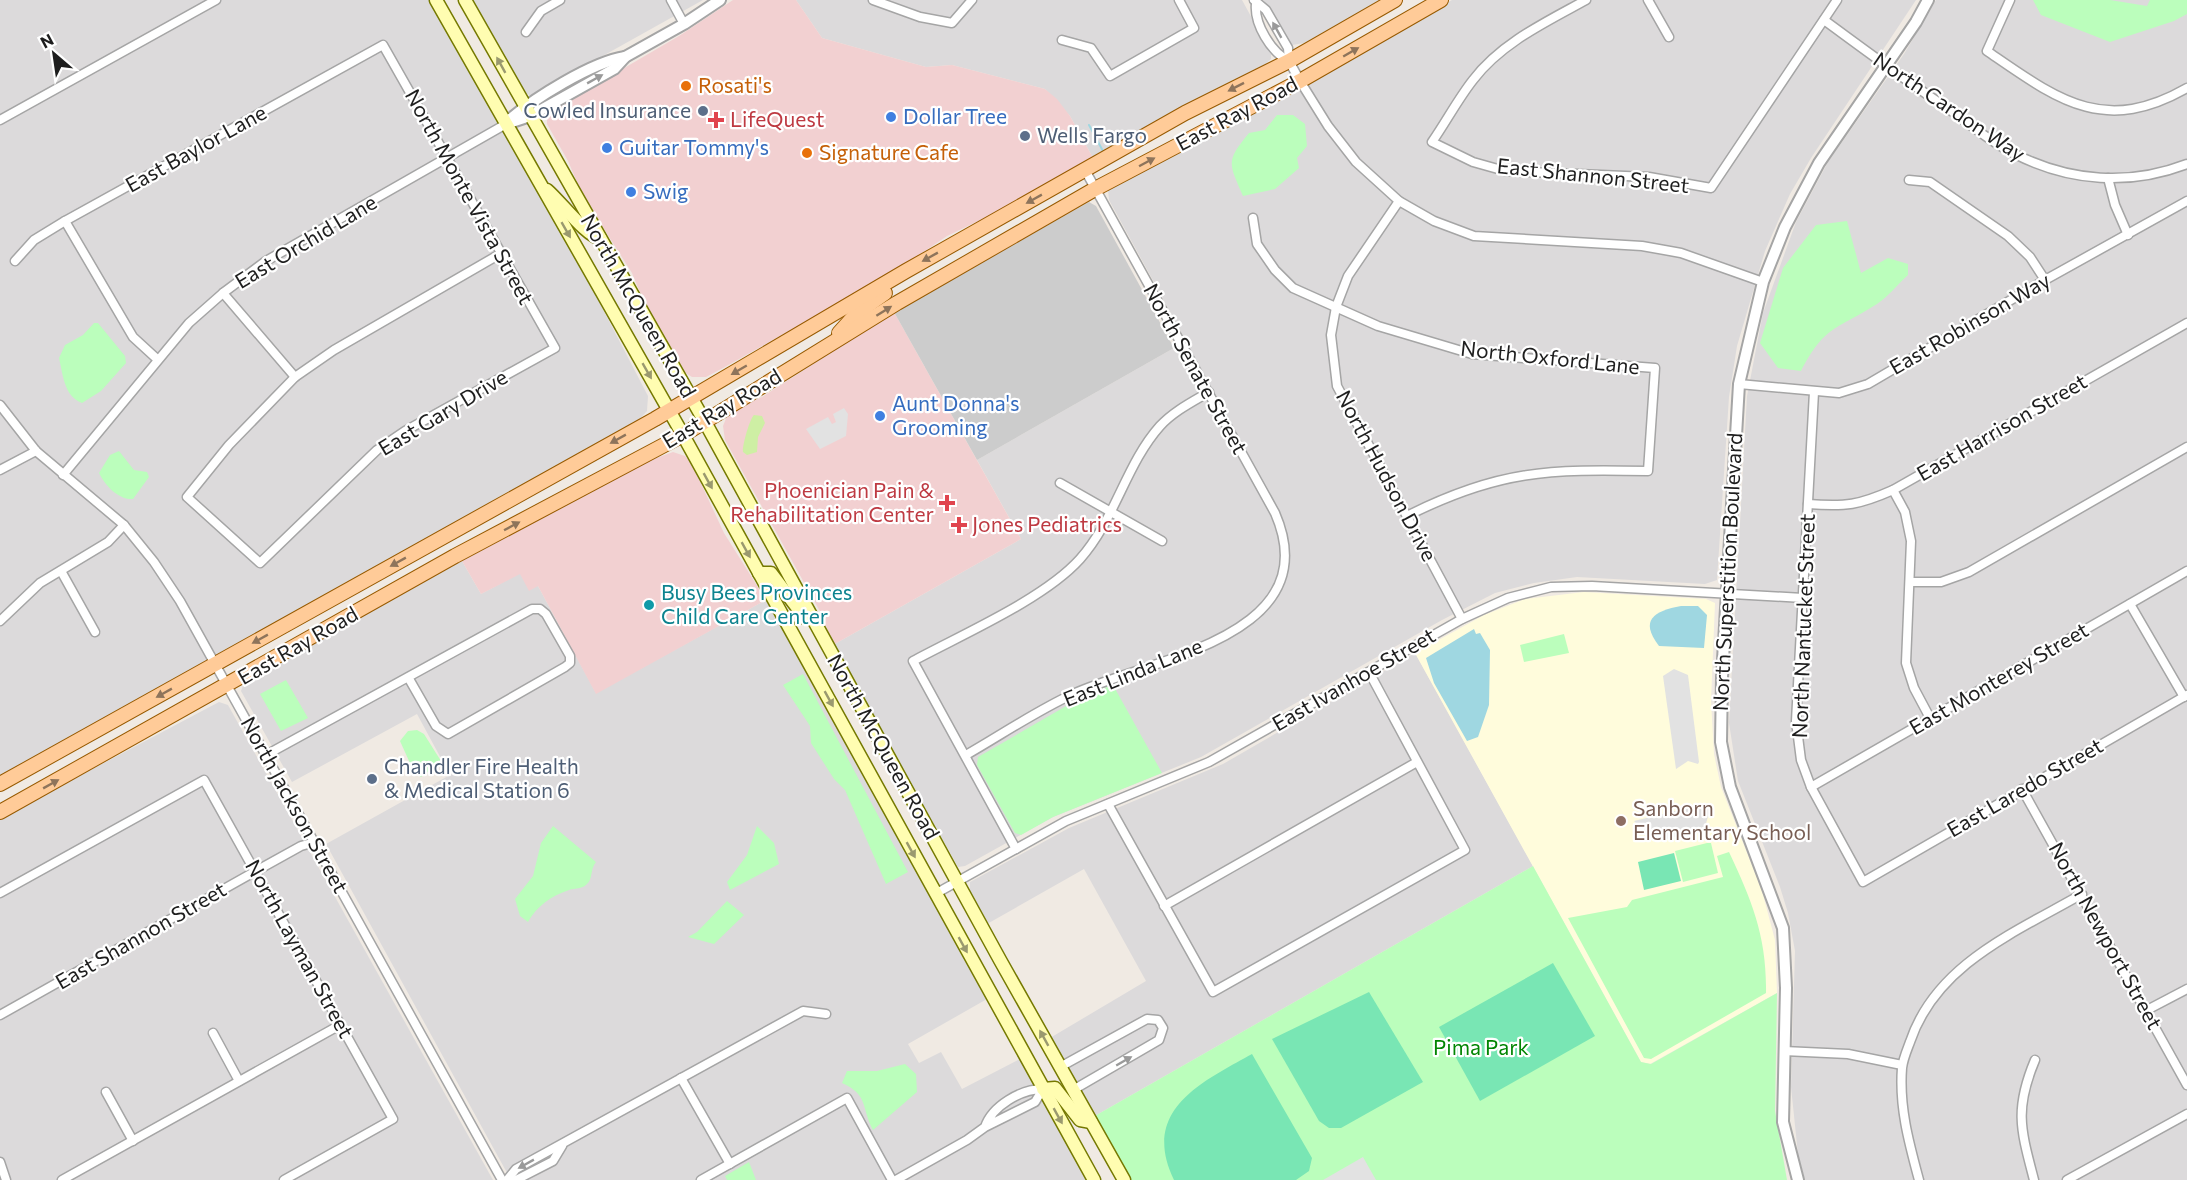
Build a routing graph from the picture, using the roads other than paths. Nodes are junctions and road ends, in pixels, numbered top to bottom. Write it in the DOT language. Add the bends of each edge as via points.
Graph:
graph roads {
  1 [pos="216,0"];
  2 [pos="436,0"];
  3 [pos="465,0"];
  4 [pos="560,0"];
  5 [pos="671,0"];
  6 [pos="720,0"];
  7 [pos="873,0"];
  8 [pos="972,0"];
  9 [pos="1179,0"];
  10 [pos="1395,0"];
  11 [pos="1441,0"];
  12 [pos="1586,0"];
  13 [pos="1648,0"];
  14 [pos="1838,0"];
  15 [pos="1928,0"];
  16 [pos="2010,0"];
  17 [pos="1255,2"];
  18 [pos="1824,20"];
  19 [pos="684,24"];
  20 [pos="526,32"];
  21 [pos="1669,37"];
  22 [pos="1062,40"];
  23 [pos="383,45"];
  24 [pos="1288,61"];
  25 [pos="1886,66"];
  26 [pos="1300,81"];
  27 [pos="2187,88"];
  28 [pos="527,111"];
  29 [pos="0,120"];
  30 [pos="506,124"];
  31 [pos="447,158"];
  32 [pos="2187,164"];
  33 [pos="1085,170"];
  34 [pos="2108,178"];
  35 [pos="1909,180"];
  36 [pos="540,183"];
  37 [pos="1095,189"];
  38 [pos="1399,201"];
  39 [pos="2187,201"];
  40 [pos="1253,218"];
  41 [pos="65,221"];
  42 [pos="2127,235"];
  43 [pos="600,238"];
  44 [pos="500,254"];
  45 [pos="15,261"];
  46 [pos="906,271"];
  47 [pos="2045,280"];
  48 [pos="1763,282"];
  49 [pos="223,293"];
  50 [pos="1336,307"];
  51 [pos="2187,323"];
  52 [pos="829,344"];
  53 [pos="555,348"];
  54 [pos="157,359"];
  55 [pos="295,377"];
  56 [pos="1738,384"];
  57 [pos="1209,392"];
  58 [pos="1814,392"];
  59 [pos="691,398"];
  60 [pos="0,405"];
  61 [pos="669,411"];
  62 [pos="705,422"];
  63 [pos="683,435"];
  64 [pos="2187,447"];
  65 [pos="36,451"];
  66 [pos="0,471"];
  67 [pos="63,475"];
  68 [pos="1060,483"];
  69 [pos="1893,490"];
  70 [pos="1808,504"];
  71 [pos="1110,511"];
  72 [pos="1407,516"];
  73 [pos="124,525"];
  74 [pos="1162,541"];
  75 [pos="61,571"];
  76 [pos="2187,571"];
  77 [pos="759,573"];
  78 [pos="1283,574"];
  79 [pos="1910,582"];
  80 [pos="1726,594"];
  81 [pos="1803,598"];
  82 [pos="2130,604"];
  83 [pos="1462,619"];
  84 [pos="0,621"];
  85 [pos="95,632"];
  86 [pos="823,636"];
  87 [pos="216,664"];
  88 [pos="1369,672"];
  89 [pos="408,677"];
  90 [pos="228,686"];
  91 [pos="2185,696"];
  92 [pos="1930,718"];
  93 [pos="266,755"];
  94 [pos="966,755"];
  95 [pos="1417,762"];
  96 [pos="0,784"];
  97 [pos="1811,787"];
  98 [pos="2022,789"];
  99 [pos="1108,804"];
  100 [pos="0,812"];
  101 [pos="315,842"];
  102 [pos="1016,849"];
  103 [pos="256,871"];
  104 [pos="957,882"];
  105 [pos="1863,882"];
  106 [pos="0,892"];
  107 [pos="935,894"];
  108 [pos="2082,894"];
  109 [pos="1164,906"];
  110 [pos="2187,989"];
  111 [pos="2147,1010"];
  112 [pos="826,1014"];
  113 [pos="0,1015"];
  114 [pos="340,1025"];
  115 [pos="213,1033"];
  116 [pos="1784,1051"];
  117 [pos="2035,1060"];
  118 [pos="1902,1065"];
  119 [pos="1060,1067"];
  120 [pos="681,1078"];
  121 [pos="239,1081"];
  122 [pos="2187,1085"];
  123 [pos="1043,1089"];
  124 [pos="1073,1090"];
  125 [pos="106,1092"];
  126 [pos="2187,1114"];
  127 [pos="1091,1122"];
  128 [pos="986,1127"];
  129 [pos="133,1141"];
  130 [pos="562,1145"];
  131 [pos="0,1162"];
  132 [pos="730,1164"];
  133 [pos="6,1180"];
  134 [pos="62,1180"];
  135 [pos="284,1180"];
  136 [pos="502,1180"];
  137 [pos="507,1180"];
  138 [pos="516,1180"];
  139 [pos="701,1180"];
  140 [pos="894,1180"];
  141 [pos="1094,1180"];
  142 [pos="1124,1180"];
  143 [pos="1798,1180"];
  144 [pos="1918,1180"];
  145 [pos="2034,1180"];
  146 [pos="2067,1180"];
  1 -- 29 [label="street"];
  2 -- 30 [label="main road, North McQueen Road"];
  28 -- 3 [label="main road, North McQueen Road, one-way"];
  4 -- 20 [label="street" via="541,11"];
  5 -- 19 [label="street"];
  6 -- 19 [label="street, East Orchid Lane"];
  7 -- 8 [label="street" via="920,17 952,23"];
  9 -- 22 [label="street" via="1194,28 1110,76 1091,48"];
  10 -- 24 [label="main road, East Ray Road"];
  26 -- 11 [label="main road, East Ray Road, one-way"];
  12 -- 18 [label="street, East Shannon Street" via="1497,54 1473,80 1432,142 1473,162 1506,171 1649,177 1711,188"];
  13 -- 21 [label="street"];
  14 -- 18 [label="street, East Shannon Street"];
  15 -- 25 [label="street, North Superstition Boulevard"];
  16 -- 27 [label="street" via="1987,51 2049,93 2072,104 2106,111 2138,107"];
  17 -- 24 [label="street" via="1255,15 1265,34 1278,55"];
  18 -- 25 [label="street, North Cardon Way"];
  19 -- 28 [label="street, East Orchid Lane" via="625,57 614,69"];
  23 -- 31 [label="street, North Monte Vista Street"];
  23 -- 41 [label="street, East Baylor Lane"];
  24 -- 26 [label="street"];
  24 -- 33 [label="main road, East Ray Road, one-way"];
  25 -- 34 [label="street, North Cardon Way" via="2013,154 2081,178"];
  25 -- 48 [label="street, North Superstition Boulevard" via="1819,163 1785,227"];
  37 -- 26 [label="main road, East Ray Road, one-way"];
  26 -- 38 [label="street" via="1356,162"];
  28 -- 30 [label="street, East Orchid Lane"];
  28 -- 43 [label="main road, North McQueen Road"];
  30 -- 31 [label="street, East Orchid Lane"];
  30 -- 36 [label="main road, North McQueen Road"];
  31 -- 44 [label="street, North Monte Vista Street"];
  31 -- 49 [label="street, East Orchid Lane" via="266,261"];
  32 -- 34 [label="street, North Cardon Way" via="2161,173"];
  33 -- 37 [label="street, North Senate Street"];
  33 -- 46 [label="main road, East Ray Road, one-way"];
  34 -- 42 [label="street"];
  35 -- 47 [label="street" via="1930,182 2008,236 2030,257"];
  36 -- 43 [label="main road" via="565,205 588,234"];
  36 -- 61 [label="main road, North McQueen Road, one-way"];
  52 -- 37 [label="main road, East Ray Road, one-way"];
  37 -- 57 [label="street, North Senate Street"];
  38 -- 48 [label="street" via="1434,221 1474,236 1642,246 1681,253"];
  38 -- 50 [label="street, North Hudson Drive" via="1348,276"];
  39 -- 42 [label="street, East Robinson Way"];
  40 -- 50 [label="street, North Oxford Lane" via="1257,244 1275,270 1293,288"];
  41 -- 45 [label="street, East Baylor Lane" via="34,240"];
  41 -- 54 [label="street" via="133,337"];
  42 -- 47 [label="street, East Robinson Way"];
  43 -- 59 [label="main road, North McQueen Road"];
  44 -- 53 [label="street, North Monte Vista Street"];
  44 -- 55 [label="street" via="334,350"];
  46 -- 52 [label="main road" via="901,281 856,313"];
  46 -- 59 [label="main road, East Ray Road, one-way"];
  47 -- 58 [label="street, East Robinson Way" via="1868,384 1839,393"];
  48 -- 56 [label="street, North Superstition Boulevard"];
  49 -- 54 [label="street, East Orchid Lane"];
  49 -- 55 [label="street"];
  50 -- 72 [label="street, North Hudson Drive" via="1331,335 1337,386"];
  50 -- 72 [label="street, North Oxford Lane" via="1408,337 1472,354 1655,368 1648,471 1568,469 1526,473 1449,495"];
  51 -- 69 [label="street, East Harrison Street"];
  52 -- 62 [label="main road, East Ray Road"];
  53 -- 55 [label="street, East Gary Drive" via="377,450 260,563 187,497 229,445"];
  54 -- 67 [label="street, East Orchid Lane"];
  56 -- 58 [label="street, East Robinson Way"];
  56 -- 80 [label="street, North Superstition Boulevard"];
  57 -- 71 [label="street" via="1161,425"];
  57 -- 78 [label="street, North Senate Street" via="1283,533 1287,552"];
  58 -- 70 [label="street, North Nantucket Street"];
  59 -- 61 [label="main road, East Ray Road"];
  59 -- 62 [label="main road, North McQueen Road"];
  60 -- 65 [label="street, North Jackson Street"];
  61 -- 63 [label="main road, North McQueen Road"];
  61 -- 87 [label="main road, East Ray Road, one-way"];
  62 -- 63 [label="main road, East Ray Road"];
  62 -- 86 [label="main road, North McQueen Road"];
  63 -- 77 [label="main road, North McQueen Road, one-way"];
  90 -- 63 [label="main road, East Ray Road, one-way" via="456,556"];
  64 -- 79 [label="street" via="1969,573 1941,582"];
  65 -- 66 [label="street"];
  65 -- 67 [label="street, North Jackson Street"];
  67 -- 73 [label="street, North Jackson Street"];
  68 -- 71 [label="street"];
  69 -- 70 [label="street, East Harrison Street" via="1843,507"];
  69 -- 79 [label="street" via="1905,512 1911,541"];
  70 -- 81 [label="street, North Nantucket Street"];
  71 -- 74 [label="street"];
  71 -- 94 [label="street" via="1083,556 1066,574 1046,589 914,661"];
  72 -- 83 [label="street, North Hudson Drive"];
  73 -- 75 [label="street" via="108,542"];
  73 -- 87 [label="street, North Jackson Street" via="180,601"];
  75 -- 84 [label="street" via="40,583"];
  75 -- 85 [label="street"];
  76 -- 82 [label="street, East Monterey Street"];
  77 -- 86 [label="main road" via="771,573"];
  77 -- 107 [label="main road, North McQueen Road, one-way"];
  78 -- 94 [label="street, East Linda Lane" via="1269,602 1256,616 1199,649 1072,695"];
  79 -- 92 [label="street" via="1906,663"];
  80 -- 81 [label="street, East Ivanhoe Street"];
  80 -- 83 [label="street, East Ivanhoe Street" via="1551,587 1508,598"];
  80 -- 116 [label="street, North Superstition Boulevard" via="1721,742 1730,787 1783,928"];
  81 -- 97 [label="street, North Nantucket Street" via="1796,721 1801,760"];
  82 -- 91 [label="street"];
  82 -- 92 [label="street, East Monterey Street"];
  83 -- 88 [label="street, East Ivanhoe Street"];
  86 -- 104 [label="main road, North McQueen Road"];
  87 -- 90 [label="street, North Jackson Street"];
  87 -- 96 [label="main road, East Ray Road, one-way"];
  88 -- 95 [label="street"];
  88 -- 99 [label="street, East Ivanhoe Street" via="1209,762"];
  89 -- 89 [label="street" via="532,609 546,614 570,656 565,667 448,734 436,726"];
  89 -- 93 [label="street"];
  90 -- 93 [label="street, North Jackson Street"];
  100 -- 90 [label="main road, East Ray Road, one-way"];
  91 -- 98 [label="street, East Laredo Street"];
  92 -- 97 [label="street, East Monterey Street"];
  93 -- 101 [label="street, North Jackson Street"];
  94 -- 102 [label="street"];
  95 -- 109 [label="street"];
  95 -- 109 [label="street" via="1465,849 1213,992"];
  97 -- 105 [label="street, North Nantucket Street"];
  98 -- 105 [label="street, East Laredo Street"];
  98 -- 108 [label="street, North Newport Street"];
  99 -- 102 [label="street, East Ivanhoe Street" via="1066,821"];
  99 -- 109 [label="street"];
  101 -- 103 [label="street, East Shannon Street"];
  101 -- 136 [label="street, North Jackson Street"];
  102 -- 104 [label="street, East Ivanhoe Street"];
  103 -- 106 [label="street, North Layman Street" via="204,780"];
  103 -- 113 [label="street, East Shannon Street"];
  103 -- 114 [label="street, North Layman Street"];
  104 -- 107 [label="street, East Ivanhoe Street"];
  119 -- 104 [label="main road, North McQueen Road, one-way"];
  107 -- 123 [label="main road, North McQueen Road, one-way"];
  108 -- 111 [label="street, North Newport Street"];
  108 -- 118 [label="street" via="1968,961 1945,982 1926,1007"];
  110 -- 111 [label="street"];
  111 -- 122 [label="street, North Newport Street"];
  112 -- 120 [label="street" via="802,1011"];
  114 -- 121 [label="street"];
  114 -- 135 [label="street, North Layman Street" via="393,1119"];
  115 -- 121 [label="street"];
  116 -- 118 [label="street" via="1848,1054"];
  116 -- 143 [label="street, North Superstition Boulevard" via="1784,1122"];
  117 -- 145 [label="street" via="2024,1087 2020,1112"];
  118 -- 144 [label="street" via="1906,1132"];
  119 -- 124 [label="main road, North McQueen Road"];
  124 -- 119 [label="street, one-way" via="1159,1040 1163,1028 1158,1020 1147,1019"];
  120 -- 130 [label="street"];
  120 -- 132 [label="street"];
  121 -- 129 [label="street"];
  123 -- 127 [label="main road" via="1055,1088 1080,1120"];
  123 -- 128 [label="street" via="1035,1102"];
  123 -- 128 [label="street" via="1032,1089 993,1110"];
  123 -- 141 [label="main road, North McQueen Road, one-way"];
  124 -- 127 [label="main road, North McQueen Road"];
  125 -- 129 [label="street"];
  126 -- 146 [label="street"];
  127 -- 142 [label="main road, North McQueen Road"];
  128 -- 140 [label="street"];
  129 -- 134 [label="street"];
  130 -- 137 [label="street, one-way" via="516,1169"];
  130 -- 138 [label="street" via="553,1161"];
  131 -- 133 [label="street"];
  132 -- 139 [label="street"];
  132 -- 140 [label="street" via="847,1098"];
}
